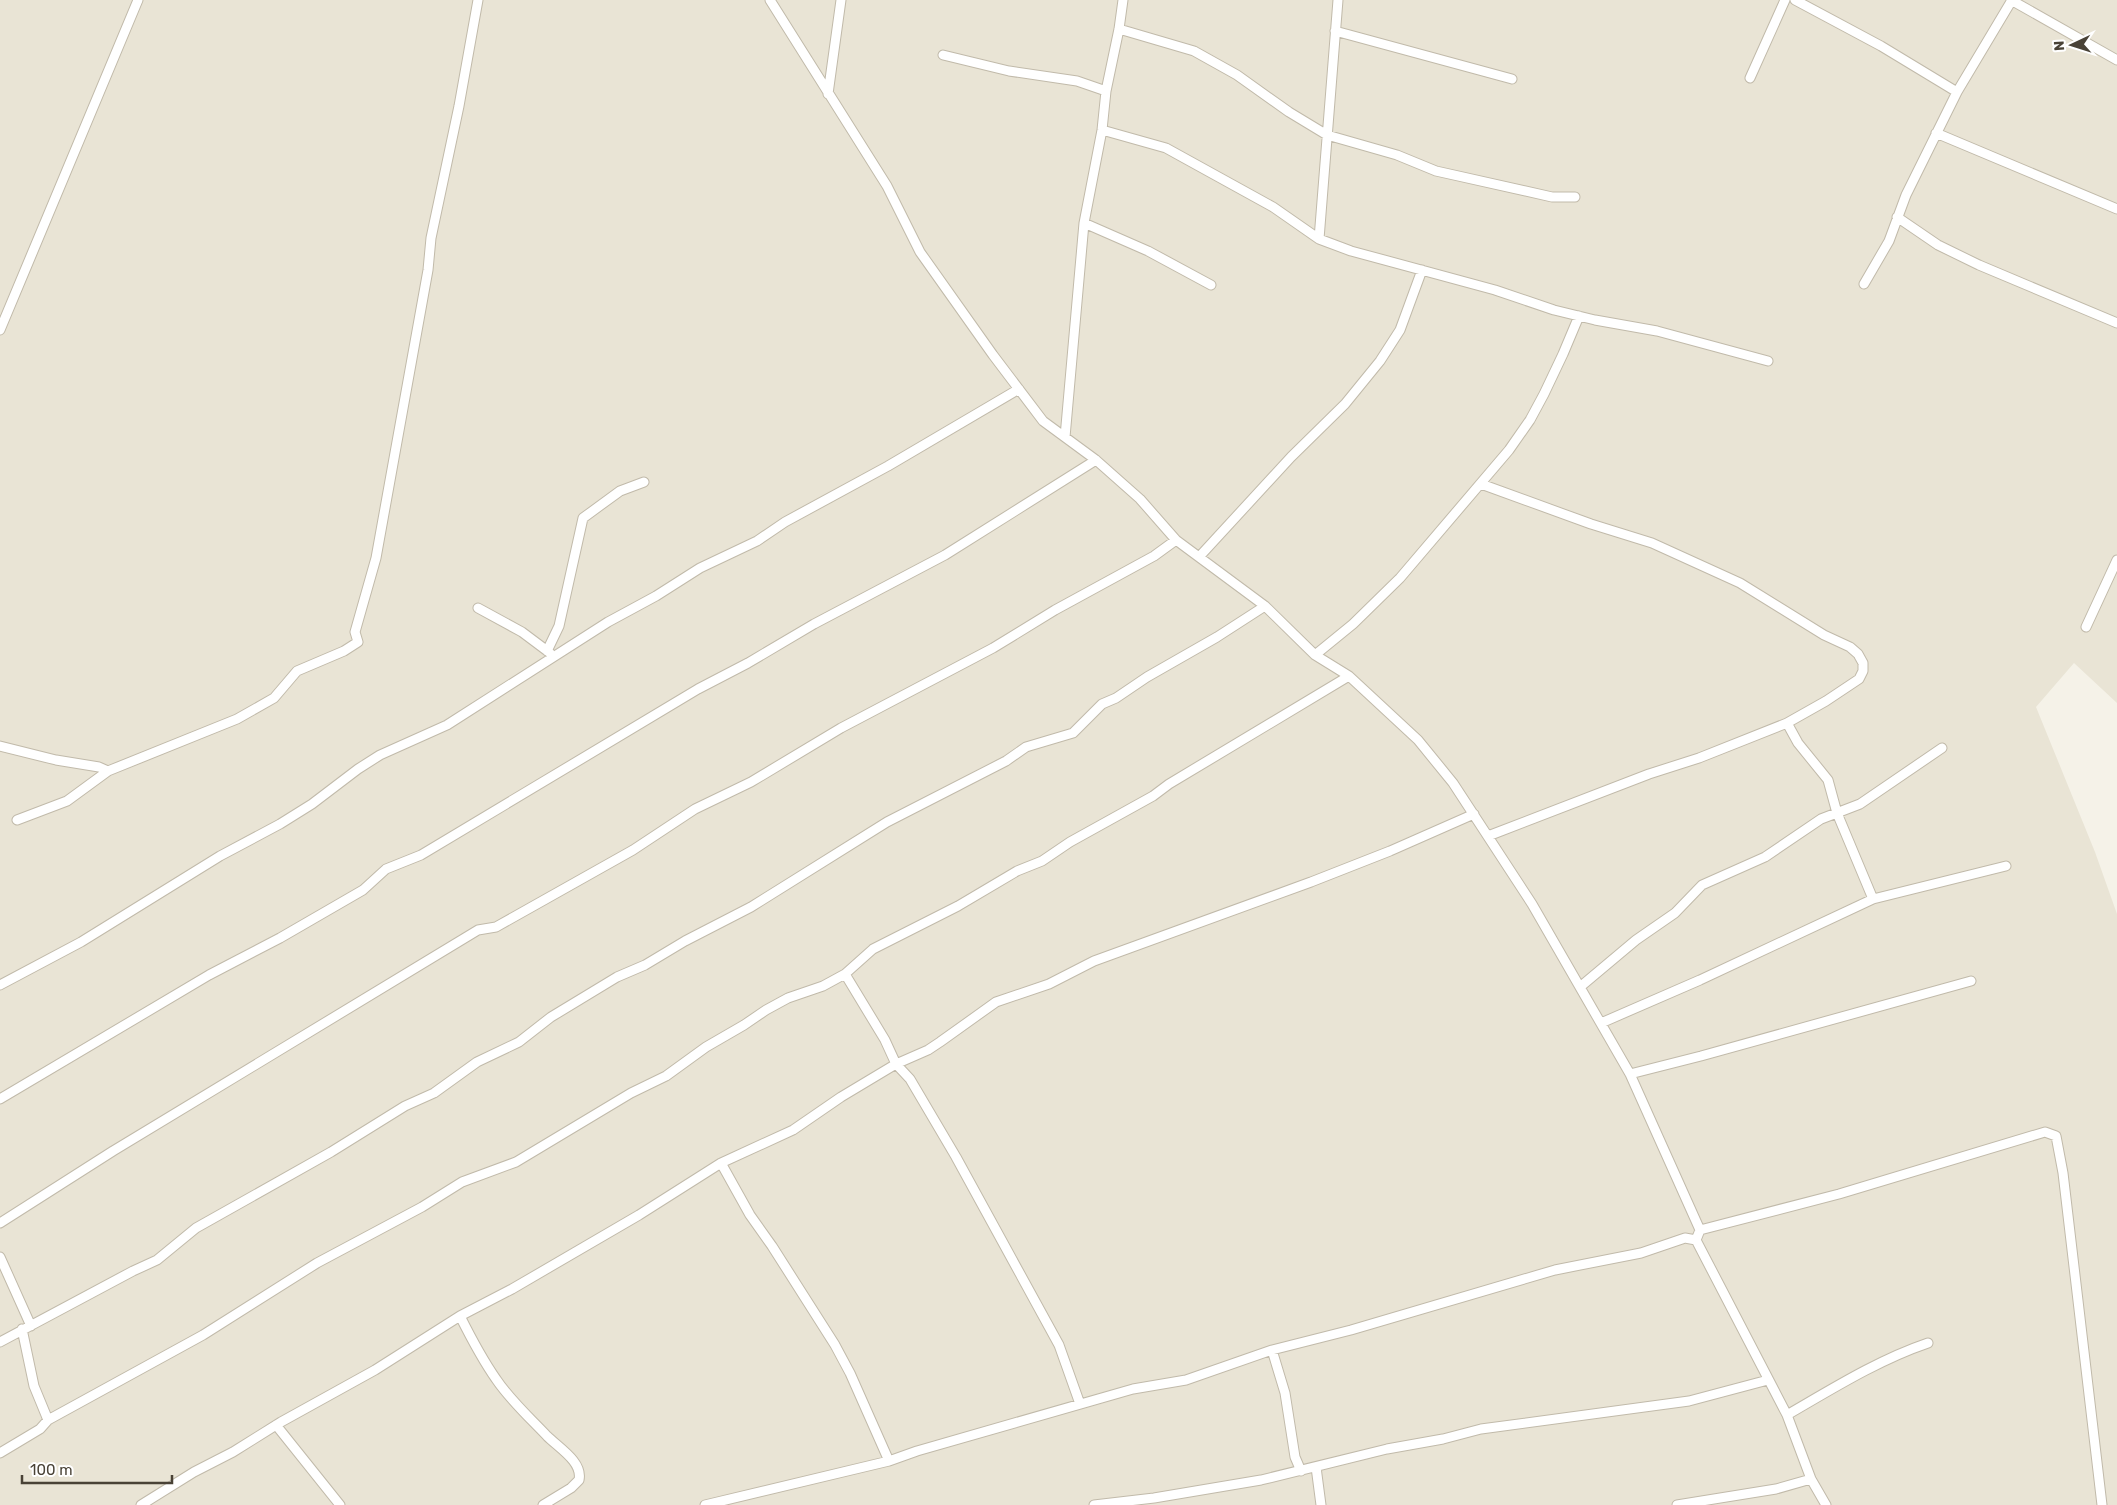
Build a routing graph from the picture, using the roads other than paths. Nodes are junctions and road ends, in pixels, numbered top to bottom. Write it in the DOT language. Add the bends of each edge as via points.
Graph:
graph roads {
  1 [pos="138,0"];
  2 [pos="478,0"];
  3 [pos="770,0"];
  4 [pos="841,0"];
  5 [pos="1123,0"];
  6 [pos="1338,0"];
  7 [pos="1785,0"];
  8 [pos="1795,0"];
  9 [pos="2012,0"];
  10 [pos="1119,29"];
  11 [pos="1335,31"];
  12 [pos="943,55"];
  13 [pos="2117,60"];
  14 [pos="1750,78"];
  15 [pos="1512,79"];
  16 [pos="1106,91"];
  17 [pos="1957,92"];
  18 [pos="828,94"];
  19 [pos="1102,130"];
  20 [pos="1936,133"];
  21 [pos="1327,135"];
  22 [pos="1575,197"];
  23 [pos="2117,209"];
  24 [pos="1897,217"];
  25 [pos="1084,224"];
  26 [pos="1319,239"];
  27 [pos="1422,270"];
  28 [pos="1864,284"];
  29 [pos="1211,285"];
  30 [pos="1579,316"];
  31 [pos="2117,322"];
  32 [pos="0,330"];
  33 [pos="1768,361"];
  34 [pos="1019,389"];
  35 [pos="1065,437"];
  36 [pos="1096,460"];
  37 [pos="644,482"];
  38 [pos="1481,484"];
  39 [pos="1176,540"];
  40 [pos="1199,557"];
  41 [pos="2117,560"];
  42 [pos="1266,606"];
  43 [pos="478,608"];
  44 [pos="2086,627"];
  45 [pos="551,653"];
  46 [pos="1316,655"];
  47 [pos="1349,676"];
  48 [pos="1786,723"];
  49 [pos="0,746"];
  50 [pos="1942,748"];
  51 [pos="108,771"];
  52 [pos="1837,813"];
  53 [pos="1474,814"];
  54 [pos="17,820"];
  55 [pos="1488,836"];
  56 [pos="2006,866"];
  57 [pos="1873,899"];
  58 [pos="845,974"];
  59 [pos="1971,980"];
  60 [pos="0,985"];
  61 [pos="1580,987"];
  62 [pos="1601,1023"];
  63 [pos="896,1064"];
  64 [pos="1630,1074"];
  65 [pos="0,1099"];
  66 [pos="721,1164"];
  67 [pos="0,1222"];
  68 [pos="1700,1230"];
  69 [pos="1696,1240"];
  70 [pos="0,1257"];
  71 [pos="460,1316"];
  72 [pos="26,1327"];
  73 [pos="0,1342"];
  74 [pos="1928,1343"];
  75 [pos="1272,1350"];
  76 [pos="1768,1380"];
  77 [pos="1080,1404"];
  78 [pos="1786,1415"];
  79 [pos="48,1420"];
  80 [pos="276,1425"];
  81 [pos="0,1453"];
  82 [pos="889,1462"];
  83 [pos="1316,1467"];
  84 [pos="1301,1471"];
  85 [pos="1811,1480"];
  86 [pos="141,1505"];
  87 [pos="340,1505"];
  88 [pos="543,1505"];
  89 [pos="705,1505"];
  90 [pos="1094,1505"];
  91 [pos="1321,1505"];
  92 [pos="1677,1505"];
  93 [pos="1826,1505"];
  94 [pos="2102,1505"];
  1 -- 32 [label="street"];
  2 -- 51 [label="street" via="431,238 376,558 355,632 358,642 297,671 274,698 237,719"];
  3 -- 18 [label="street"];
  4 -- 18 [label="street"];
  5 -- 10 [label="street"];
  6 -- 11 [label="street"];
  7 -- 14 [label="street"];
  8 -- 17 [label="street"];
  9 -- 13 [label="street"];
  9 -- 17 [label="street"];
  10 -- 16 [label="street"];
  10 -- 21 [label="street" via="1194,51 1237,75"];
  11 -- 15 [label="street"];
  11 -- 21 [label="street"];
  12 -- 16 [label="street" via="1009,71 1077,81"];
  16 -- 19 [label="street"];
  17 -- 20 [label="street"];
  18 -- 34 [label="street" via="887,186 920,252"];
  19 -- 25 [label="street"];
  19 -- 26 [label="street" via="1166,148 1273,207"];
  20 -- 23 [label="street"];
  20 -- 24 [label="street"];
  21 -- 22 [label="street" via="1436,171 1552,197"];
  21 -- 26 [label="street"];
  24 -- 28 [label="street" via="1889,240"];
  24 -- 31 [label="street" via="1938,245 1979,265"];
  25 -- 29 [label="street" via="1148,251"];
  25 -- 35 [label="street"];
  26 -- 27 [label="street"];
  27 -- 30 [label="street"];
  27 -- 40 [label="street" via="1400,330 1380,361 1345,404 1285,463"];
  30 -- 33 [label="street" via="1657,331"];
  30 -- 38 [label="street" via="1530,420"];
  34 -- 35 [label="street" via="1043,421"];
  34 -- 45 [label="street" via="785,522 758,541 700,568 656,596"];
  35 -- 36 [label="street"];
  36 -- 39 [label="street" via="1140,498"];
  36 -- 65 [label="street" via="945,555 698,689 421,855 386,869 362,890"];
  37 -- 45 [label="street" via="620,491 583,518"];
  38 -- 46 [label="street" via="1400,578"];
  38 -- 48 [label="street" via="1652,543 1740,583 1858,654 1863,663 1859,679"];
  39 -- 40 [label="street"];
  39 -- 67 [label="street" via="1154,556 993,648 841,728 751,782 695,809 633,850 496,926 478,930"];
  40 -- 42 [label="street"];
  41 -- 44 [label="street"];
  42 -- 46 [label="street"];
  42 -- 72 [label="street" via="1102,704 1073,732 1026,747 1006,761 887,822 751,907 617,977 551,1017 519,1042 477,1062 434,1093 405,1106 196,1228 157,1260"];
  43 -- 45 [label="street" via="522,632"];
  45 -- 60 [label="street" via="447,725 380,755 280,824 220,856 81,942"];
  46 -- 47 [label="street"];
  47 -- 53 [label="street" via="1418,740"];
  47 -- 58 [label="street" via="1042,861 1016,871 958,906 874,949"];
  48 -- 52 [label="street" via="1828,780"];
  48 -- 55 [label="street"];
  49 -- 51 [label="street"];
  50 -- 52 [label="street" via="1860,804"];
  51 -- 54 [label="street" via="67,801"];
  52 -- 57 [label="street"];
  52 -- 61 [label="street" via="1813,824 1765,857 1702,885 1675,913 1636,940"];
  53 -- 55 [label="street"];
  53 -- 63 [label="street" via="1390,851 1094,961 1049,984 996,1002 940,1042"];
  55 -- 61 [label="street"];
  56 -- 57 [label="street"];
  57 -- 62 [label="street"];
  58 -- 63 [label="street"];
  58 -- 79 [label="street" via="766,1010 666,1076 631,1093 516,1162 462,1182 317,1263 203,1335"];
  59 -- 64 [label="street"];
  61 -- 62 [label="street"];
  62 -- 64 [label="street"];
  63 -- 66 [label="street" via="793,1130"];
  63 -- 77 [label="street" via="910,1079 956,1157 1059,1345"];
  64 -- 68 [label="street"];
  66 -- 71 [label="street" via="548,1268"];
  66 -- 82 [label="street" via="750,1215 835,1345"];
  68 -- 69 [label="street"];
  68 -- 94 [label="street" via="1839,1194 2045,1132 2056,1136"];
  69 -- 75 [label="street" via="1684,1238 1642,1253 1555,1270"];
  69 -- 76 [label="street"];
  70 -- 72 [label="street"];
  71 -- 80 [label="street" via="375,1370"];
  71 -- 88 [label="street" via="497,1381 580,1471 575,1484"];
  72 -- 73 [label="street"];
  72 -- 79 [label="street" via="34,1386"];
  74 -- 78 [label="street" via="1881,1362"];
  75 -- 77 [label="street" via="1186,1380 1133,1389"];
  75 -- 84 [label="street" via="1285,1393 1295,1457"];
  76 -- 78 [label="street"];
  76 -- 83 [label="street" via="1689,1401 1481,1429"];
  77 -- 82 [label="street" via="900,1456"];
  78 -- 85 [label="street"];
  79 -- 81 [label="street" via="40,1429"];
  80 -- 86 [label="street"];
  80 -- 87 [label="street"];
  82 -- 89 [label="street"];
  83 -- 84 [label="street"];
  83 -- 91 [label="street"];
  84 -- 90 [label="street" via="1154,1498"];
  85 -- 92 [label="street"];
  85 -- 93 [label="street"];
}
